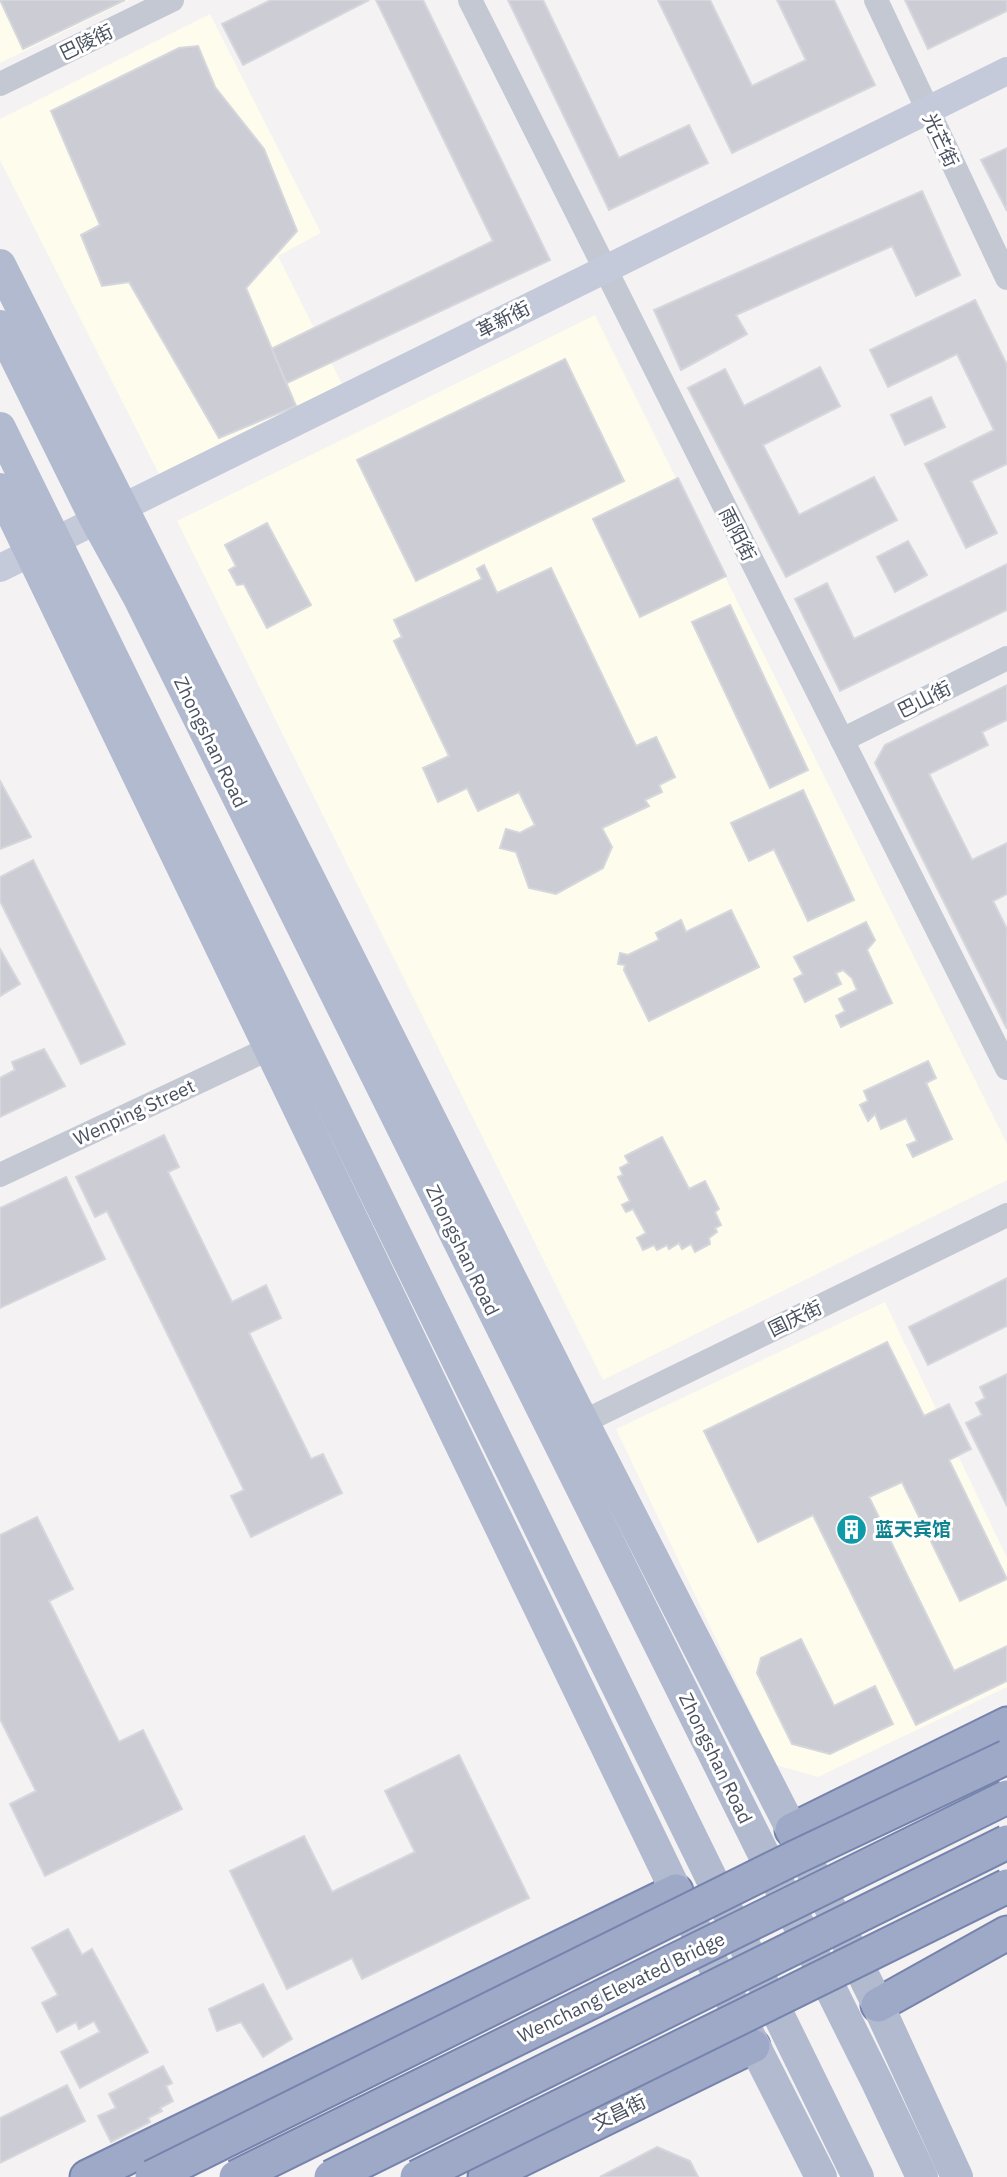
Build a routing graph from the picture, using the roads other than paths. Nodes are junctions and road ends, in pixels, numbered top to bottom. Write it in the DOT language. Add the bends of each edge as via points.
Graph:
graph roads {
  1 [pos="172,0"];
  2 [pos="470,0"];
  3 [pos="876,0"];
  4 [pos="1007,71"];
  5 [pos="0,84"];
  6 [pos="926,110"];
  7 [pos="0,265"];
  8 [pos="605,269"];
  9 [pos="1007,278"];
  10 [pos="0,326"];
  11 [pos="0,428"];
  12 [pos="0,489"];
  13 [pos="110,514"];
  14 [pos="43,546"];
  15 [pos="0,568"];
  16 [pos="1007,658"];
  17 [pos="842,740"];
  18 [pos="268,1049"];
  19 [pos="1007,1068"];
  20 [pos="0,1175"];
  21 [pos="1007,1214"];
  22 [pos="583,1422"];
  23 [pos="1007,1724"];
  24 [pos="1007,1757"];
  25 [pos="1007,1797"];
  26 [pos="917,1842"];
  27 [pos="1007,1842"];
  28 [pos="793,1844"];
  29 [pos="1007,1886"];
  30 [pos="676,1891"];
  31 [pos="1007,1933"];
  32 [pos="878,2005"];
  33 [pos="757,2010"];
  34 [pos="615,2035"];
  35 [pos="753,2046"];
  36 [pos="87,2177"];
  37 [pos="152,2177"];
  38 [pos="236,2177"];
  39 [pos="331,2177"];
  40 [pos="417,2177"];
  41 [pos="485,2177"];
  42 [pos="821,2177"];
  43 [pos="858,2177"];
  44 [pos="922,2177"];
  45 [pos="957,2177"];
  1 -- 5 [label="street, 巴陵街"];
  2 -- 8 [label="street, 雨阳街"];
  3 -- 6 [label="street, 光芒街"];
  4 -- 6 [label="main road, 革新街"];
  6 -- 8 [label="main road, 革新街"];
  6 -- 9 [label="street, 光芒街"];
  7 -- 13 [label="main road"];
  8 -- 13 [label="main road, 革新街"];
  8 -- 17 [label="street, 雨阳街"];
  10 -- 13 [label="main road, Zhongshan Road"];
  11 -- 14 [label="main road"];
  12 -- 14 [label="main road"];
  13 -- 14 [label="main road, 革新街"];
  13 -- 22 [label="main road"];
  13 -- 44 [label="main road, Zhongshan Road" via="138,596"];
  14 -- 15 [label="main road, 革新街"];
  14 -- 18 [label="main road"];
  14 -- 43 [label="main road"];
  16 -- 17 [label="street, 巴山街"];
  17 -- 19 [label="street, 雨阳街"];
  18 -- 20 [label="street, Wenping Street"];
  18 -- 30 [label="main road"];
  21 -- 22 [label="street, 国庆街"];
  22 -- 28 [label="main road"];
  23 -- 28 [label="highway"];
  24 -- 28 [label="highway, bridge"];
  25 -- 26 [label="highway, Wenchang Elevated Bridge, bridge"];
  26 -- 28 [label="highway, bridge"];
  26 -- 38 [label="highway, Wenchang Elevated Bridge, bridge"];
  27 -- 34 [label="highway, bridge"];
  28 -- 32 [label="main road"];
  28 -- 37 [label="highway, bridge"];
  29 -- 33 [label="highway, bridge"];
  30 -- 35 [label="main road"];
  30 -- 36 [label="highway"];
  31 -- 32 [label="highway"];
  32 -- 45 [label="main road"];
  33 -- 34 [label="highway, bridge"];
  33 -- 40 [label="highway, bridge"];
  34 -- 39 [label="highway, bridge"];
  35 -- 41 [label="highway, 文昌街"];
  35 -- 42 [label="main road"];
}
